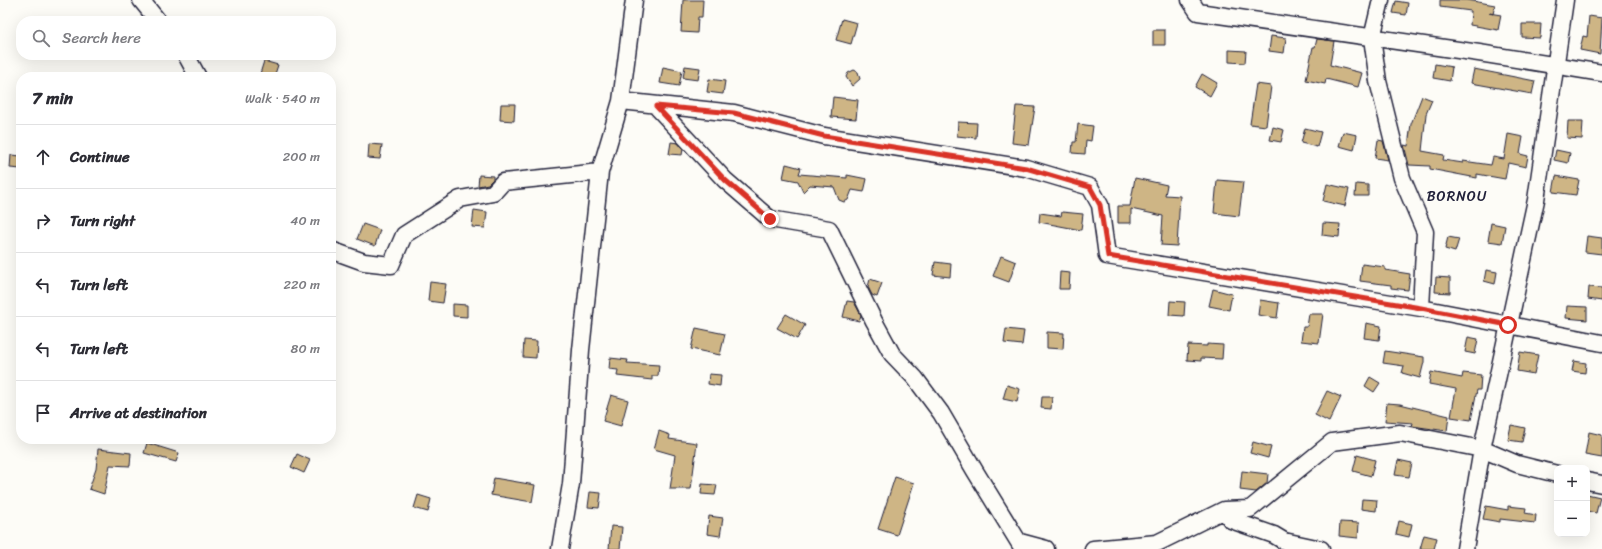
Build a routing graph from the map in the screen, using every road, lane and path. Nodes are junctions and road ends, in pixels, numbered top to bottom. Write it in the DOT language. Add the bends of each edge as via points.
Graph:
graph roads {
  1 [pos="141,0"];
  2 [pos="634,0"];
  3 [pos="1190,0"];
  4 [pos="1381,0"];
  5 [pos="1564,1"];
  6 [pos="154,16"];
  7 [pos="1372,38"];
  8 [pos="189,60"];
  9 [pos="1556,66"];
  10 [pos="195,72"];
  11 [pos="1602,73"];
  12 [pos="621,101"];
  13 [pos="656,106"];
  14 [pos="600,172"];
  15 [pos="336,252"];
  16 [pos="1421,308"];
  17 [pos="1508,325"];
  18 [pos="1602,343"];
  19 [pos="1482,449"];
  20 [pos="1554,473"];
  21 [pos="1590,482"];
  22 [pos="1602,484"];
  23 [pos="1224,510"];
  24 [pos="1022,546"];
  25 [pos="560,549"];
  26 [pos="1046,549"];
  27 [pos="1093,549"];
  28 [pos="1321,549"];
  29 [pos="1465,549"];
  1 -- 6 [label="street"];
  2 -- 12 [label="street"];
  3 -- 7 [label="street" via="1198,12"];
  4 -- 7 [label="street"];
  5 -- 9 [label="street"];
  7 -- 9 [label="street"];
  7 -- 16 [label="street" via="1378,81 1402,178 1425,232"];
  8 -- 10 [label="street"];
  9 -- 11 [label="street"];
  9 -- 17 [label="street" via="1536,200"];
  12 -- 13 [label="street"];
  12 -- 14 [label="street"];
  13 -- 16 [label="street" via="734,113 824,136 1026,168 1090,187 1100,205 1108,256"];
  13 -- 24 [label="street" via="725,180 770,219 829,229 892,354 941,413"];
  14 -- 15 [label="street" via="503,182 493,193 460,200 404,235 391,265 364,262"];
  14 -- 25 [label="street" via="581,350 571,484"];
  16 -- 17 [label="street"];
  17 -- 18 [label="street"];
  17 -- 19 [label="street"];
  19 -- 20 [label="street" via="1517,464"];
  19 -- 23 [label="street" via="1400,433 1332,442 1250,509"];
  19 -- 29 [label="street"];
  21 -- 22 [label="street"];
  23 -- 27 [label="street" via="1157,543"];
  23 -- 28 [label="street" via="1231,520 1284,541"];
  24 -- 26 [label="street"];
}
